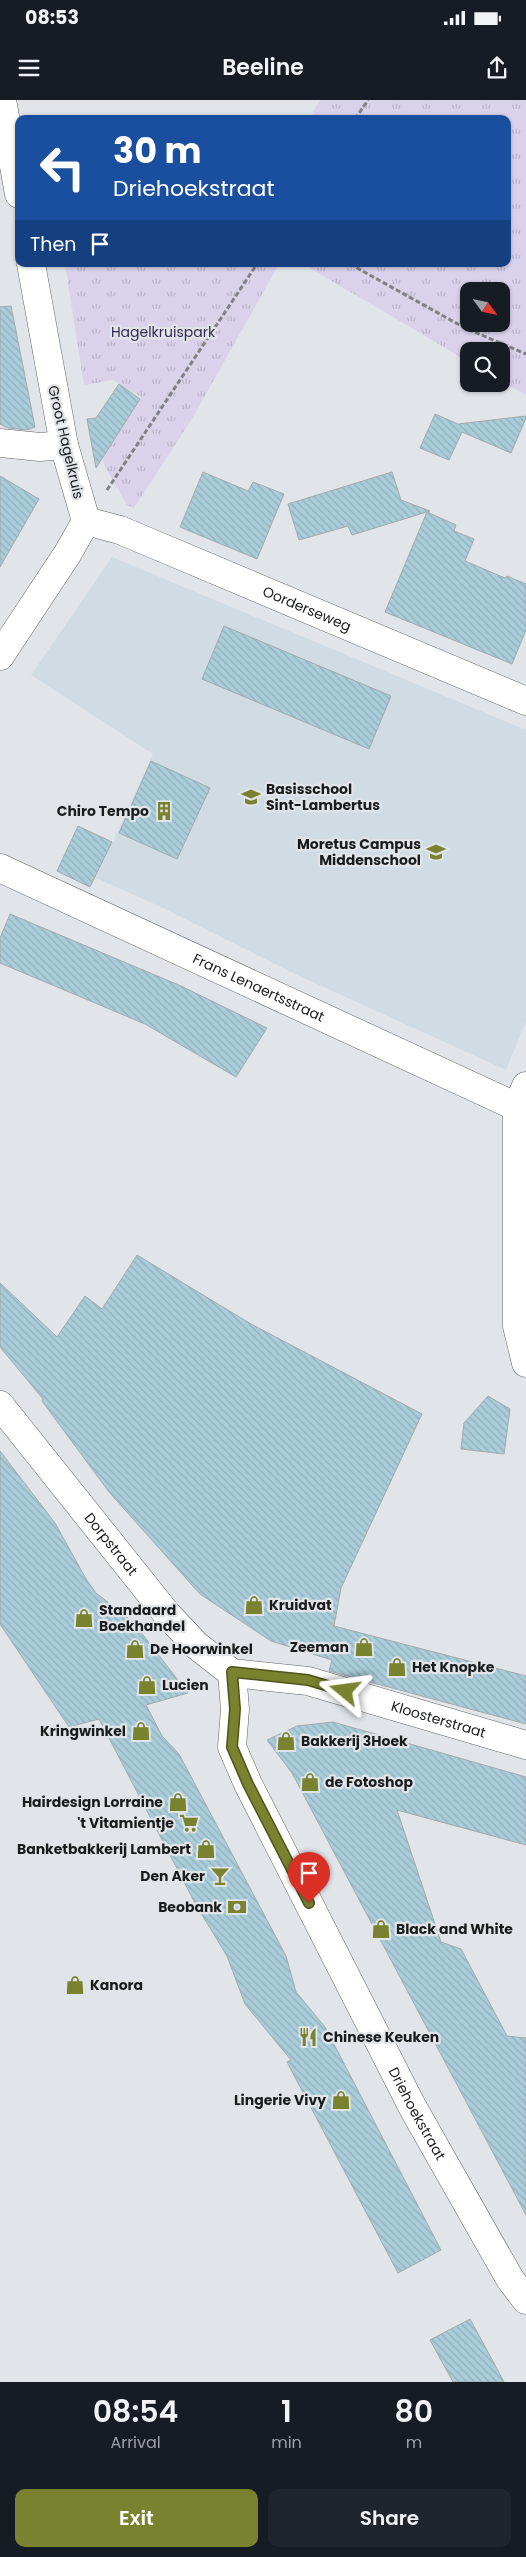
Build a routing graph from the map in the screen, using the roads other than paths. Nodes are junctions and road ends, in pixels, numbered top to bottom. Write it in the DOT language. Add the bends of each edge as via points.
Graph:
graph roads {
  1 [pos="2,100"];
  2 [pos="15,172"];
  3 [pos="32,267"];
  4 [pos="0,443"];
  5 [pos="64,445"];
  6 [pos="86,521"];
  7 [pos="0,656"];
  8 [pos="526,702"];
  9 [pos="0,868"];
  10 [pos="523,1100"];
  11 [pos="526,1363"];
  12 [pos="0,1405"];
  13 [pos="232,1672"];
  14 [pos="526,1745"];
  15 [pos="526,2300"];
  1 -- 2 [label="street"];
  3 -- 5 [label="street, Groot Hagelkruis"];
  4 -- 5 [label="street" via="40,447"];
  5 -- 6 [label="street, Groot Hagelkruis"];
  6 -- 7 [label="street"];
  6 -- 8 [label="street, Oorderseweg" via="120,530"];
  9 -- 10 [label="street, Frans Lenaertsstraat"];
  10 -- 11 [label="street" via="517,1326"];
  12 -- 13 [label="street, Dorpstraat" via="166,1613 196,1645"];
  13 -- 14 [label="street, Kloosterstraat" via="308,1680"];
  13 -- 15 [label="street, Driehoekstraat" via="235,1709 232,1747 248,1784 413,2108 510,2280"];
}
